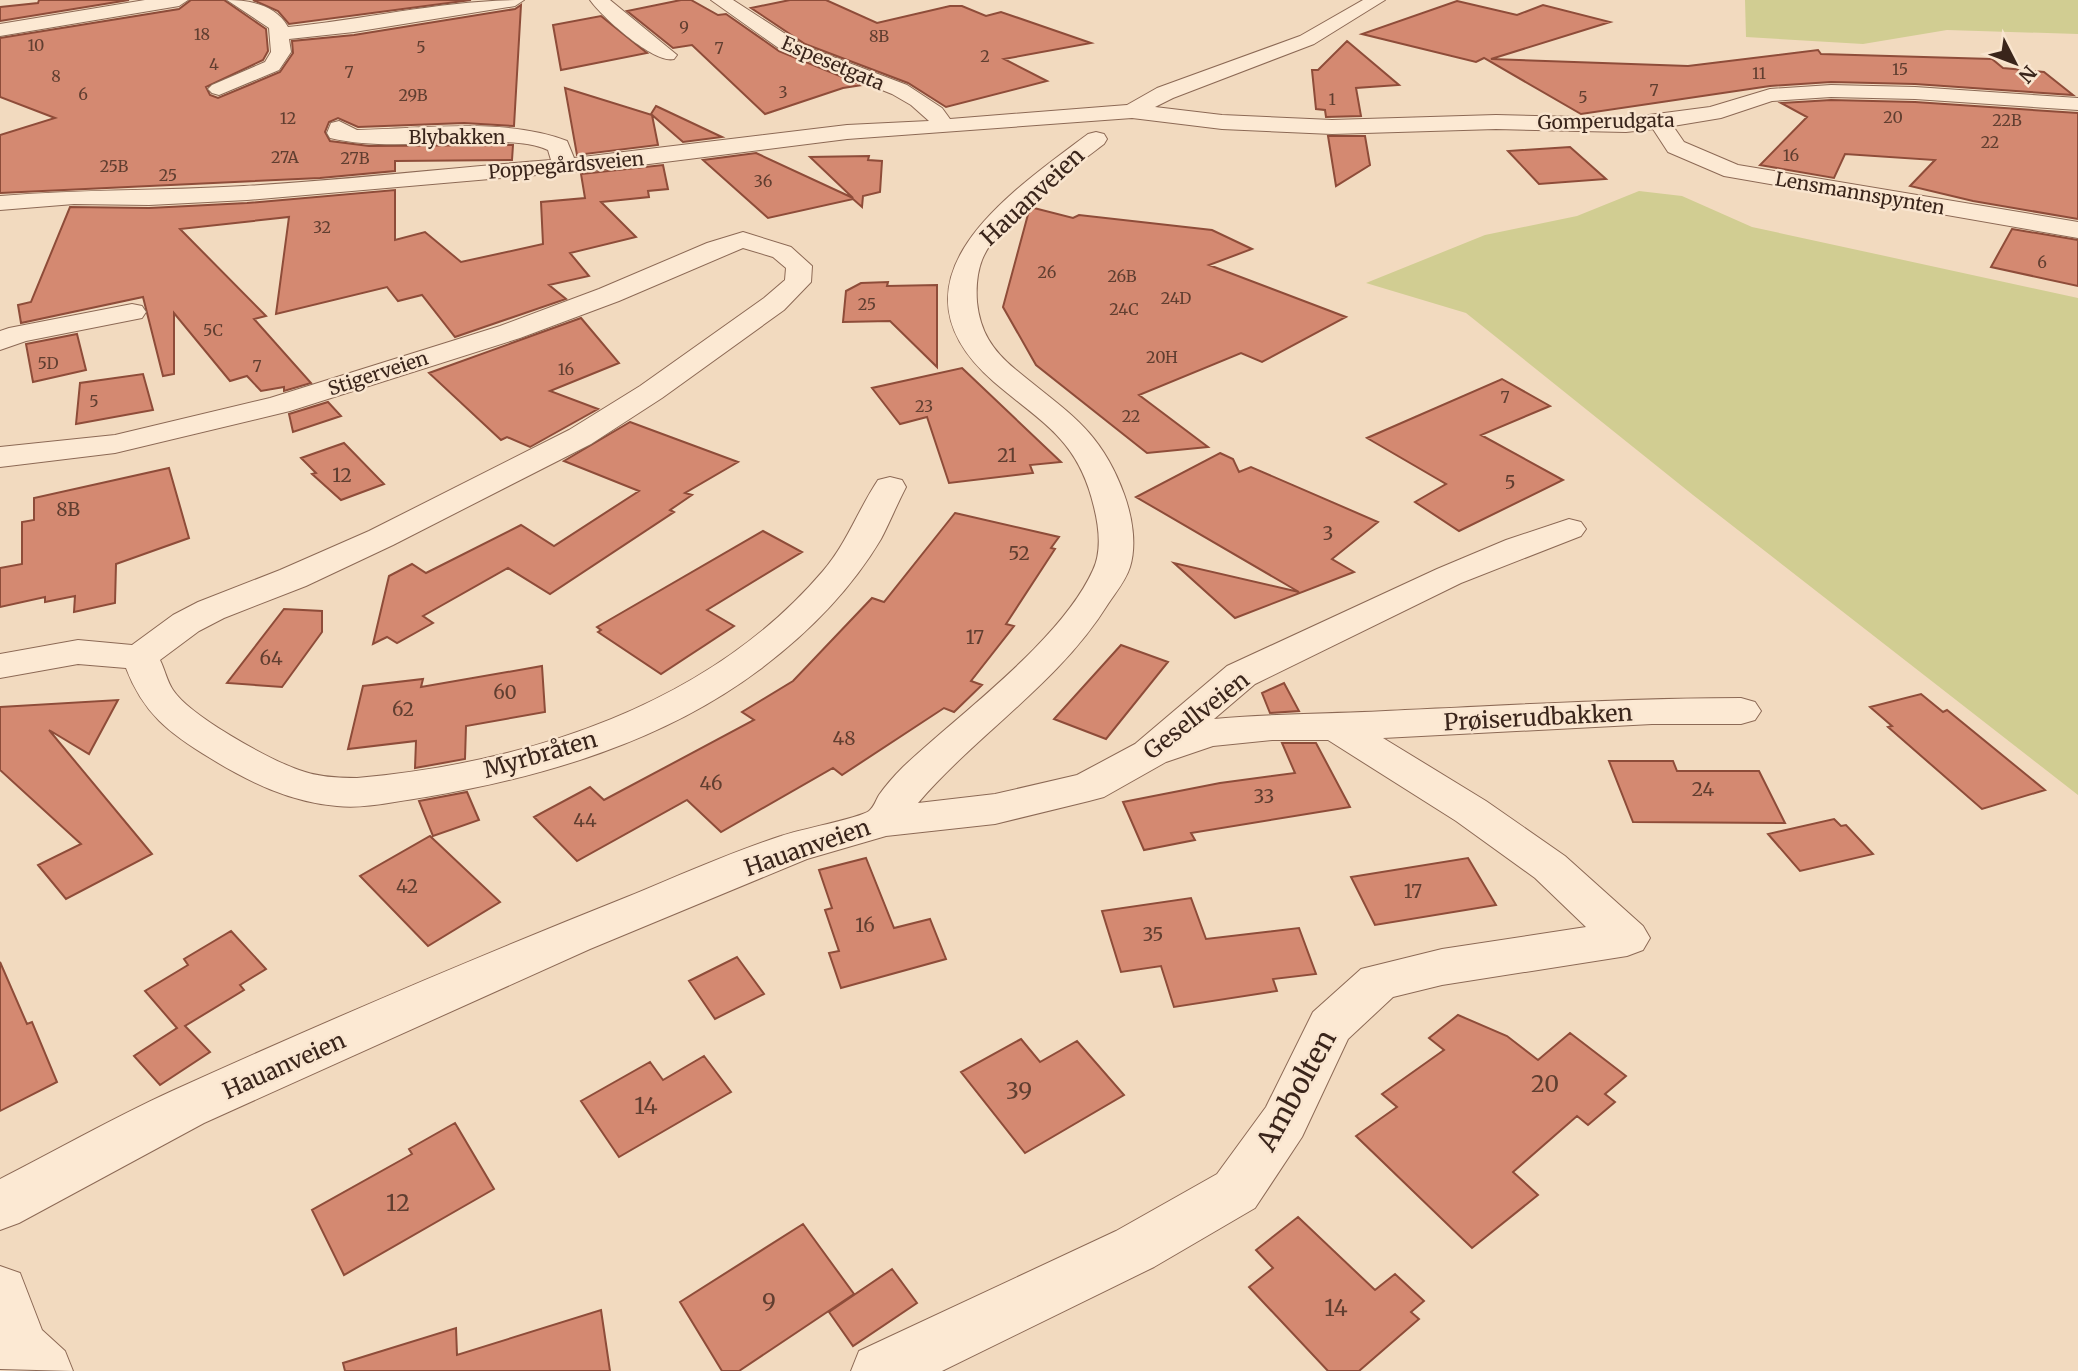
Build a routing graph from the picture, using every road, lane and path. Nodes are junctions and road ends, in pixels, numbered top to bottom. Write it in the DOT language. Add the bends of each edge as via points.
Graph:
graph roads {
  1 [pos="179,0"];
  2 [pos="236,0"];
  3 [pos="515,0"];
  4 [pos="599,0"];
  5 [pos="720,0"];
  6 [pos="1376,0"];
  7 [pos="0,30"];
  8 [pos="281,34"];
  9 [pos="667,55"];
  10 [pos="219,89"];
  11 [pos="2078,104"];
  12 [pos="1132,111"];
  13 [pos="1658,122"];
  14 [pos="944,126"];
  15 [pos="339,128"];
  16 [pos="1096,139"];
  17 [pos="564,166"];
  18 [pos="0,203"];
  19 [pos="2078,230"];
  20 [pos="132,312"];
  21 [pos="0,341"];
  22 [pos="0,457"];
  23 [pos="890,487"];
  24 [pos="1569,529"];
  25 [pos="140,657"];
  26 [pos="0,666"];
  27 [pos="1741,710"];
  28 [pos="1336,727"];
  29 [pos="1149,754"];
  30 [pos="887,821"];
  31 [pos="0,1206"];
  32 [pos="0,1292"];
  33 [pos="44,1371"];
  34 [pos="880,1371"];
  1 -- 7 [label="street"];
  2 -- 8 [label="street" via="272,19"];
  3 -- 8 [label="street"];
  4 -- 9 [label="street"];
  5 -- 14 [label="street, Espesetgata" via="770,36 903,93 934,112"];
  6 -- 12 [label="street" via="1298,44 1165,93"];
  8 -- 10 [label="street" via="281,52 271,66"];
  11 -- 13 [label="street, Gomperudgata" via="1831,90 1770,95 1713,113"];
  12 -- 13 [label="street, Gomperudgata" via="1294,127"];
  12 -- 14 [label="street, Poppegårdsveien"];
  13 -- 19 [label="street, Lensmannspynten" via="1676,147 1732,171"];
  14 -- 17 [label="street, Poppegårdsveien" via="848,132"];
  15 -- 17 [label="street, Blybakken" via="342,135 357,137 546,139 559,146"];
  16 -- 30 [label="street, Hauanveien" via="1010,210 971,254 962,305 976,345 1011,382 1076,436 1105,484 1111,506 1113,566 1067,634 910,785 892,805"];
  17 -- 18 [label="street, Poppegårdsveien" via="247,193"];
  20 -- 21 [label="street"];
  22 -- 25 [label="street, Stigerveien" via="115,444 279,405 510,332 743,240 771,248 799,266 798,282 774,304 580,437 293,578 186,622"];
  23 -- 25 [label="street, Myrbråten" via="841,573 743,663 663,710 610,734 481,771 411,785 332,792 282,779 181,719 158,697"];
  24 -- 29 [label="street, Gesellveien" via="1450,576 1241,675"];
  25 -- 26 [label="street" via="78,652"];
  27 -- 28 [label="street, Prøiserudbakken"];
  28 -- 29 [label="street, Prøiserudbakken" via="1209,733"];
  28 -- 34 [label="street, Ambolten" via="1471,811 1550,867 1627,938 1442,967 1378,982 1330,1026 1284,1122 1236,1191 1135,1249"];
  29 -- 30 [label="street, Gesellveien" via="1089,787 995,809"];
  30 -- 31 [label="street, Hauanveien" via="792,848 574,937 186,1108"];
  32 -- 33 [label="street" via="19,1348"];
}
